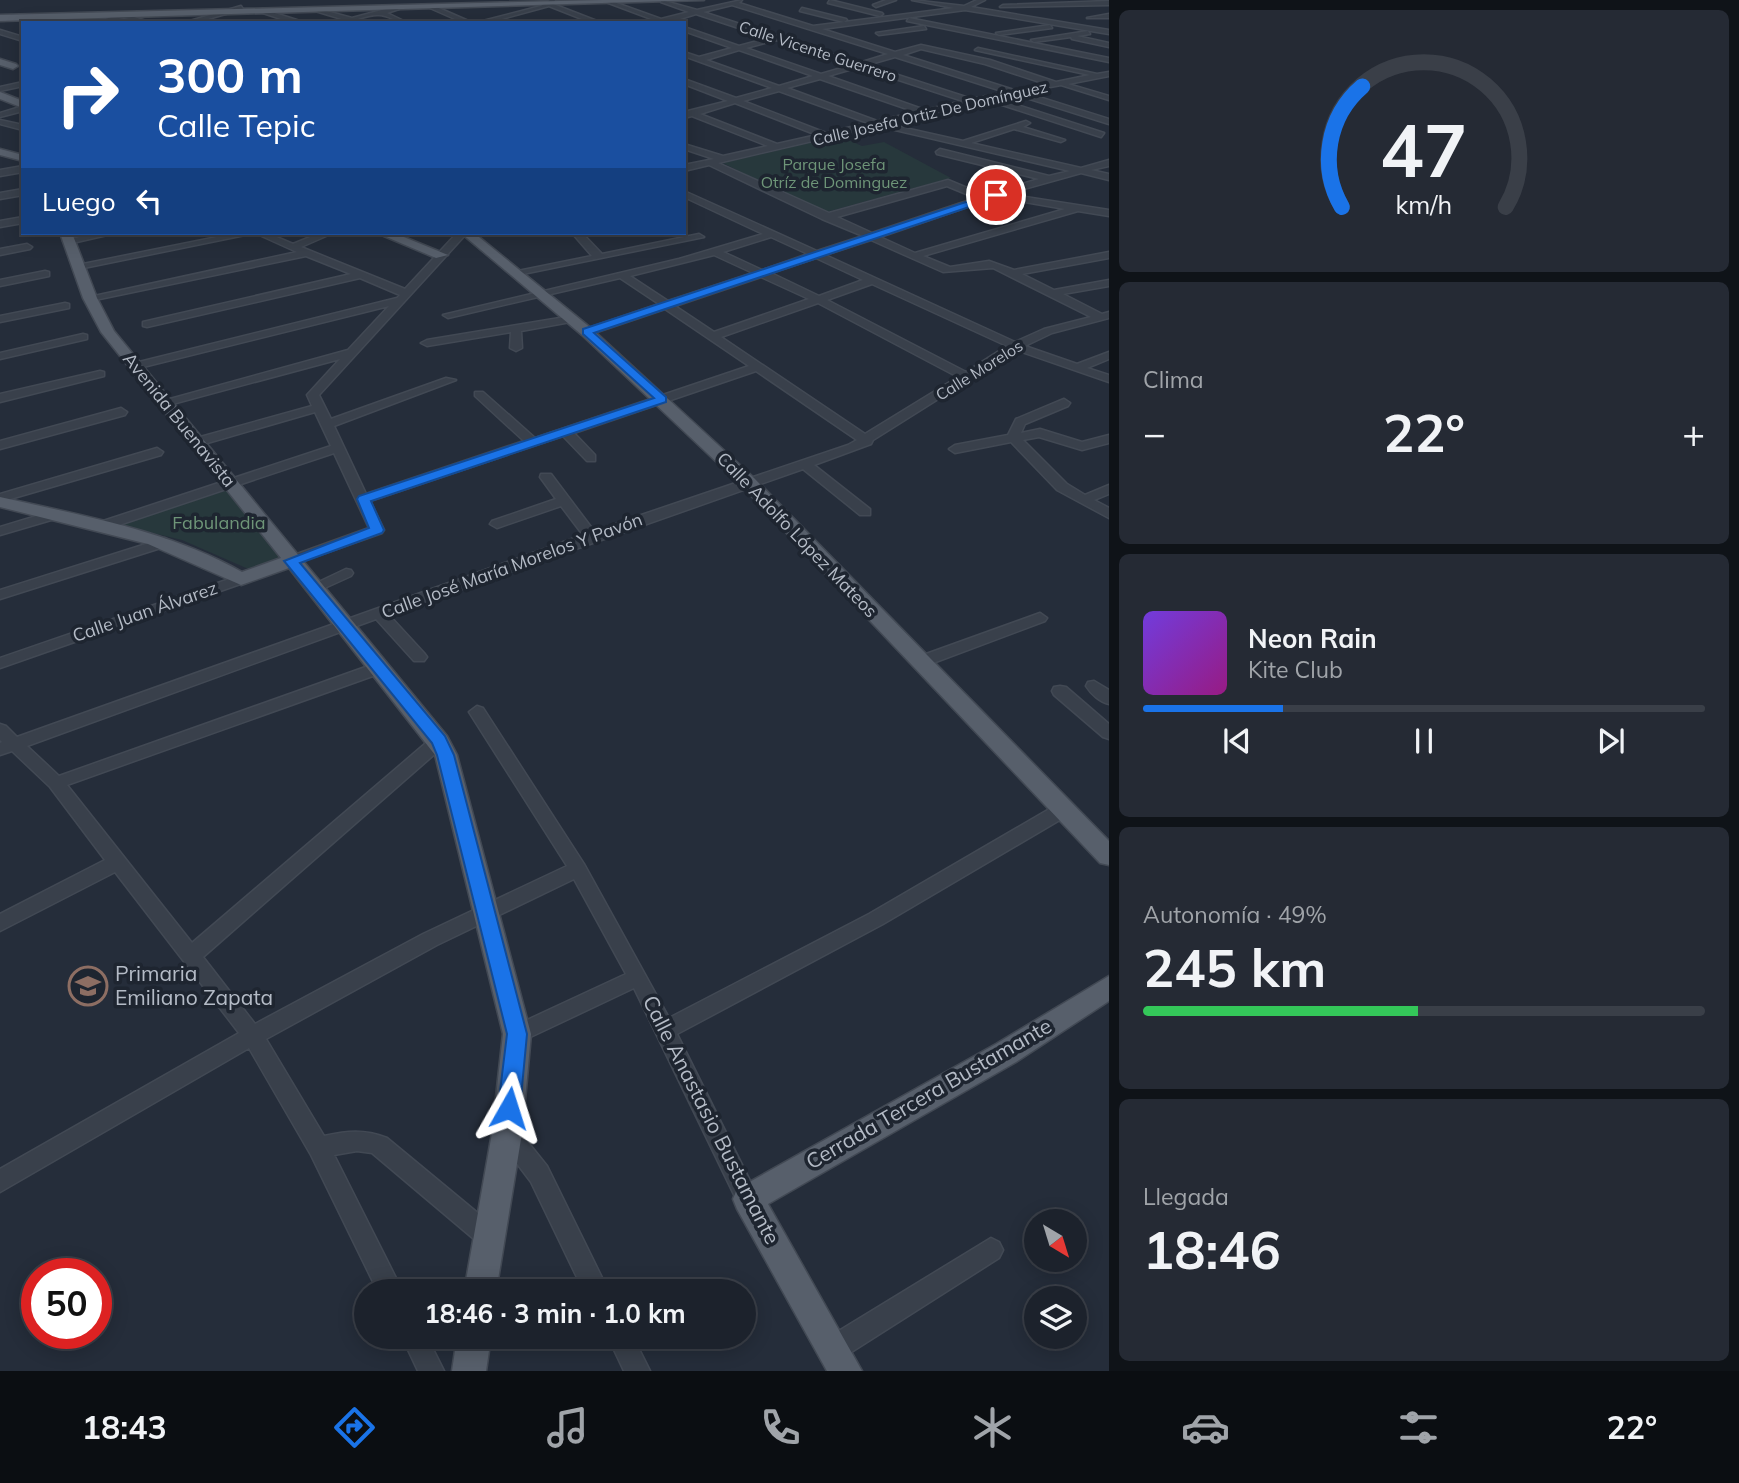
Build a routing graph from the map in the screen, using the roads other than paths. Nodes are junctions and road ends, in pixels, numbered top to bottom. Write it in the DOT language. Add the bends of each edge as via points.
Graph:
graph roads {
  1 [pos="577,0"];
  2 [pos="700,0"];
  3 [pos="743,0"];
  4 [pos="892,0"];
  5 [pos="915,0"];
  6 [pos="982,0"];
  7 [pos="526,1"];
  8 [pos="663,1"];
  9 [pos="550,2"];
  10 [pos="609,2"];
  11 [pos="830,2"];
  12 [pos="732,3"];
  13 [pos="1109,4"];
  14 [pos="490,5"];
  15 [pos="876,5"];
  16 [pos="432,7"];
  17 [pos="241,8"];
  18 [pos="397,8"];
  19 [pos="315,10"];
  20 [pos="802,10"];
  21 [pos="967,10"];
  22 [pos="262,11"];
  23 [pos="231,12"];
  24 [pos="380,12"];
  25 [pos="696,12"];
  26 [pos="512,14"];
  27 [pos="123,15"];
  28 [pos="0,16"];
  29 [pos="1109,16"];
  30 [pos="59,17"];
  31 [pos="207,18"];
  32 [pos="894,18"];
  33 [pos="1024,18"];
  34 [pos="1090,18"];
  35 [pos="523,19"];
  36 [pos="352,20"];
  37 [pos="41,21"];
  38 [pos="104,21"];
  39 [pos="141,21"];
  40 [pos="195,21"];
  41 [pos="218,21"];
  42 [pos="294,21"];
  43 [pos="348,21"];
  44 [pos="400,21"];
  45 [pos="465,21"];
  46 [pos="486,21"];
  47 [pos="594,21"];
  48 [pos="660,21"];
  49 [pos="666,21"];
  50 [pos="988,21"];
  51 [pos="851,22"];
  52 [pos="976,23"];
  53 [pos="1070,25"];
  54 [pos="21,26"];
  55 [pos="940,26"];
  56 [pos="813,28"];
  57 [pos="686,30"];
  58 [pos="1108,30"];
  59 [pos="0,31"];
  60 [pos="801,32"];
  61 [pos="879,33"];
  62 [pos="789,35"];
  63 [pos="986,35"];
  64 [pos="1064,36"];
  65 [pos="21,38"];
  66 [pos="777,38"];
  67 [pos="1020,42"];
  68 [pos="1109,45"];
  69 [pos="740,48"];
  70 [pos="972,48"];
  71 [pos="949,53"];
  72 [pos="895,54"];
  73 [pos="686,55"];
  74 [pos="700,59"];
  75 [pos="1109,60"];
  76 [pos="0,62"];
  77 [pos="686,63"];
  78 [pos="18,65"];
  79 [pos="860,65"];
  80 [pos="0,70"];
  81 [pos="1106,75"];
  82 [pos="820,76"];
  83 [pos="686,82"];
  84 [pos="21,84"];
  85 [pos="1059,84"];
  86 [pos="779,88"];
  87 [pos="0,89"];
  88 [pos="1014,92"];
  89 [pos="0,95"];
  90 [pos="988,98"];
  91 [pos="1109,98"];
  92 [pos="736,101"];
  93 [pos="973,102"];
  94 [pos="21,107"];
  95 [pos="21,109"];
  96 [pos="687,113"];
  97 [pos="926,113"];
  98 [pos="0,118"];
  99 [pos="1109,122"];
  100 [pos="1026,123"];
  101 [pos="878,124"];
  102 [pos="21,127"];
  103 [pos="1015,127"];
  104 [pos="1101,135"];
  105 [pos="827,136"];
  106 [pos="1061,140"];
  107 [pos="964,143"];
  108 [pos="686,145"];
  109 [pos="776,147"];
  110 [pos="0,152"];
  111 [pos="940,152"];
  112 [pos="21,157"];
  113 [pos="723,159"];
  114 [pos="710,162"];
  115 [pos="1109,163"];
  116 [pos="686,168"];
  117 [pos="21,169"];
  118 [pos="1085,171"];
  119 [pos="0,173"];
  120 [pos="1109,177"];
  121 [pos="1050,179"];
  122 [pos="21,192"];
  123 [pos="686,195"];
  124 [pos="996,195"];
  125 [pos="0,196"];
  126 [pos="985,199"];
  127 [pos="1077,208"];
  128 [pos="1109,213"];
  129 [pos="825,217"];
  130 [pos="21,220"];
  131 [pos="0,224"];
  132 [pos="686,231"];
  133 [pos="772,234"];
  134 [pos="89,235"];
  135 [pos="240,235"];
  136 [pos="265,235"];
  137 [pos="323,235"];
  138 [pos="388,235"];
  139 [pos="462,235"];
  140 [pos="467,235"];
  141 [pos="579,235"];
  142 [pos="67,237"];
  143 [pos="699,237"];
  144 [pos="871,238"];
  145 [pos="27,247"];
  146 [pos="293,247"];
  147 [pos="719,251"];
  148 [pos="0,253"];
  149 [pos="307,253"];
  150 [pos="441,255"];
  151 [pos="1109,255"];
  152 [pos="817,256"];
  153 [pos="914,256"];
  154 [pos="599,257"];
  155 [pos="78,268"];
  156 [pos="1013,273"];
  157 [pos="45,274"];
  158 [pos="517,274"];
  159 [pos="762,274"];
  160 [pos="362,275"];
  161 [pos="622,275"];
  162 [pos="873,281"];
  163 [pos="0,283"];
  164 [pos="1109,283"];
  165 [pos="539,293"];
  166 [pos="1054,293"];
  167 [pos="404,297"];
  168 [pos="90,298"];
  169 [pos="818,299"];
  170 [pos="65,306"];
  171 [pos="666,306"];
  172 [pos="448,316"];
  173 [pos="1105,316"];
  174 [pos="0,319"];
  175 [pos="572,319"];
  176 [pos="146,324"];
  177 [pos="516,328"];
  178 [pos="587,332"];
  179 [pos="710,337"];
  180 [pos="83,338"];
  181 [pos="427,343"];
  182 [pos="1015,346"];
  183 [pos="516,348"];
  184 [pos="351,353"];
  185 [pos="0,356"];
  186 [pos="1108,356"];
  187 [pos="135,366"];
  188 [pos="755,368"];
  189 [pos="1076,368"];
  190 [pos="100,374"];
  191 [pos="967,377"];
  192 [pos="1109,379"];
  193 [pos="450,380"];
  194 [pos="479,394"];
  195 [pos="0,398"];
  196 [pos="662,400"];
  197 [pos="165,402"];
  198 [pos="315,402"];
  199 [pos="1064,403"];
  200 [pos="121,412"];
  201 [pos="326,425"];
  202 [pos="566,432"];
  203 [pos="1013,437"];
  204 [pos="1109,439"];
  205 [pos="867,441"];
  206 [pos="197,442"];
  207 [pos="533,443"];
  208 [pos="0,444"];
  209 [pos="338,448"];
  210 [pos="955,449"];
  211 [pos="157,452"];
  212 [pos="591,457"];
  213 [pos="804,464"];
  214 [pos="546,477"];
  215 [pos="748,482"];
  216 [pos="231,484"];
  217 [pos="1109,489"];
  218 [pos="364,499"];
  219 [pos="0,500"];
  220 [pos="1083,500"];
  221 [pos="564,501"];
  222 [pos="865,512"];
  223 [pos="1109,514"];
  224 [pos="53,515"];
  225 [pos="497,524"];
  226 [pos="102,526"];
  227 [pos="0,531"];
  228 [pos="591,537"];
  229 [pos="165,542"];
  230 [pos="291,561"];
  231 [pos="345,573"];
  232 [pos="241,579"];
  233 [pos="313,588"];
  234 [pos="0,595"];
  235 [pos="379,613"];
  236 [pos="1040,618"];
  237 [pos="344,626"];
  238 [pos="419,657"];
  239 [pos="920,662"];
  240 [pos="0,663"];
  241 [pos="379,668"];
  242 [pos="1094,686"];
  243 [pos="1060,691"];
  244 [pos="1109,699"];
  245 [pos="477,712"];
  246 [pos="1109,733"];
  247 [pos="5,740"];
  248 [pos="439,741"];
  249 [pos="56,783"];
  250 [pos="1064,810"];
  251 [pos="1109,856"];
  252 [pos="117,862"];
  253 [pos="578,869"];
  254 [pos="485,910"];
  255 [pos="0,923"];
  256 [pos="191,956"];
  257 [pos="638,977"];
  258 [pos="1109,987"];
  259 [pos="664,1031"];
  260 [pos="517,1034"];
  261 [pos="253,1036"];
  262 [pos="507,1133"];
  263 [pos="319,1148"];
  264 [pos="0,1181"];
  265 [pos="748,1199"];
  266 [pos="489,1237"];
  267 [pos="991,1250"];
  268 [pos="384,1279"];
  269 [pos="482,1279"];
  270 [pos="591,1279"];
  271 [pos="420,1349"];
  272 [pos="472,1349"];
  273 [pos="626,1349"];
  274 [pos="839,1360"];
  275 [pos="430,1371"];
  276 [pos="469,1371"];
  277 [pos="637,1371"];
  1 -- 9 [label="main road"];
  2 -- 8 [label="main road"];
  3 -- 12 [label="street"];
  4 -- 15 [label="street"];
  5 -- 21 [label="street"];
  6 -- 21 [label="street"];
  7 -- 9 [label="main road"];
  7 -- 17 [label="main road"];
  8 -- 10 [label="main road"];
  8 -- 25 [label="street, Calle Vicente Guerrero"];
  9 -- 10 [label="main road"];
  9 -- 14 [label="main road"];
  9 -- 26 [label="street"];
  9 -- 47 [label="street"];
  10 -- 48 [label="street"];
  11 -- 32 [label="street"];
  12 -- 25 [label="street"];
  12 -- 56 [label="street"];
  13 -- 21 [label="street"];
  14 -- 16 [label="main road"];
  14 -- 26 [label="street"];
  16 -- 18 [label="main road"];
  16 -- 45 [label="street"];
  17 -- 23 [label="street"];
  17 -- 28 [label="main road"];
  18 -- 19 [label="main road"];
  18 -- 24 [label="street"];
  19 -- 22 [label="main road"];
  19 -- 36 [label="street"];
  20 -- 51 [label="street"];
  21 -- 32 [label="street"];
  21 -- 33 [label="street"];
  22 -- 23 [label="main road"];
  22 -- 42 [label="street"];
  23 -- 27 [label="main road"];
  23 -- 31 [label="street"];
  24 -- 36 [label="street"];
  24 -- 44 [label="street"];
  25 -- 49 [label="street"];
  25 -- 66 [label="street, Calle Vicente Guerrero"];
  26 -- 35 [label="street"];
  26 -- 46 [label="street"];
  27 -- 30 [label="main road"];
  27 -- 38 [label="street"];
  27 -- 39 [label="street"];
  28 -- 30 [label="main road"];
  29 -- 34 [label="street"];
  30 -- 37 [label="street"];
  31 -- 40 [label="street"];
  31 -- 41 [label="street"];
  32 -- 51 [label="street"];
  32 -- 55 [label="street"];
  33 -- 50 [label="street"];
  33 -- 53 [label="street"];
  36 -- 43 [label="street"];
  51 -- 56 [label="street"];
  52 -- 55 [label="street"];
  53 -- 58 [label="street"];
  53 -- 63 [label="street"];
  54 -- 59 [label="street"];
  55 -- 61 [label="street"];
  55 -- 63 [label="street"];
  56 -- 60 [label="street"];
  56 -- 72 [label="street"];
  57 -- 69 [label="street"];
  58 -- 64 [label="street"];
  59 -- 65 [label="street"];
  62 -- 66 [label="street"];
  63 -- 67 [label="street"];
  64 -- 67 [label="street"];
  64 -- 68 [label="street"];
  66 -- 69 [label="street"];
  66 -- 79 [label="street, Calle Vicente Guerrero"];
  67 -- 70 [label="street"];
  67 -- 75 [label="street"];
  69 -- 74 [label="street"];
  69 -- 82 [label="street"];
  70 -- 71 [label="street"];
  70 -- 81 [label="street"];
  71 -- 72 [label="street" via="922,47"];
  71 -- 85 [label="street"];
  72 -- 79 [label="street"];
  72 -- 88 [label="street"];
  73 -- 74 [label="street"];
  74 -- 77 [label="street"];
  74 -- 86 [label="street"];
  76 -- 78 [label="main road"];
  78 -- 80 [label="main road"];
  79 -- 82 [label="street"];
  79 -- 93 [label="street, Calle Vicente Guerrero"];
  81 -- 85 [label="street, Calle Josefa Ortiz De Domínguez"];
  82 -- 86 [label="street"];
  82 -- 97 [label="street"];
  83 -- 92 [label="street"];
  84 -- 87 [label="street"];
  85 -- 88 [label="street, Calle Josefa Ortiz De Domínguez"];
  85 -- 91 [label="street"];
  86 -- 92 [label="street"];
  86 -- 101 [label="street"];
  88 -- 90 [label="street, Calle Josefa Ortiz De Domínguez"];
  88 -- 99 [label="street"];
  89 -- 94 [label="main road"];
  90 -- 93 [label="street, Calle Josefa Ortiz De Domínguez"];
  90 -- 104 [label="street"];
  92 -- 96 [label="street"];
  92 -- 105 [label="street"];
  93 -- 97 [label="street, Calle Josefa Ortiz De Domínguez"];
  95 -- 98 [label="street"];
  96 -- 109 [label="street"];
  97 -- 101 [label="street, Calle Josefa Ortiz De Domínguez"];
  98 -- 102 [label="street"];
  100 -- 103 [label="street"];
  101 -- 105 [label="street, Calle Josefa Ortiz De Domínguez"];
  101 -- 107 [label="street"];
  103 -- 106 [label="street"];
  103 -- 107 [label="street"];
  105 -- 109 [label="street, Calle Josefa Ortiz De Domínguez"];
  107 -- 118 [label="street"];
  108 -- 113 [label="street"];
  109 -- 113 [label="street, Calle Josefa Ortiz De Domínguez"];
  110 -- 112 [label="main road"];
  111 -- 121 [label="street"];
  113 -- 114 [label="street, Calle Josefa Ortiz De Domínguez"];
  114 -- 116 [label="street, Calle Josefa Ortiz De Domínguez"];
  114 -- 129 [label="street"];
  115 -- 118 [label="street"];
  117 -- 119 [label="street"];
  118 -- 120 [label="street"];
  118 -- 121 [label="street"];
  121 -- 124 [label="street"];
  122 -- 125 [label="street"];
  123 -- 133 [label="street"];
  124 -- 126 [label="street"];
  124 -- 127 [label="street"];
  126 -- 129 [label="street" via="952,183"];
  126 -- 144 [label="street"];
  127 -- 128 [label="street"];
  127 -- 153 [label="street"];
  129 -- 144 [label="street"];
  130 -- 131 [label="street"];
  132 -- 143 [label="street"];
  133 -- 147 [label="street"];
  133 -- 152 [label="street"];
  134 -- 142 [label="street"];
  135 -- 155 [label="street"];
  136 -- 146 [label="street"];
  137 -- 146 [label="street"];
  138 -- 150 [label="main road"];
  139 -- 150 [label="street"];
  140 -- 158 [label="main road, Calle Adolfo López Mateos"];
  141 -- 154 [label="street"];
  142 -- 155 [label="main road, Avenida Buenavista"];
  143 -- 147 [label="street"];
  143 -- 154 [label="street"];
  144 -- 152 [label="street"];
  144 -- 153 [label="street"];
  145 -- 148 [label="street"];
  146 -- 149 [label="street"];
  147 -- 159 [label="street"];
  147 -- 161 [label="street"];
  149 -- 160 [label="street"];
  149 -- 168 [label="street"];
  150 -- 167 [label="street"];
  151 -- 156 [label="street"];
  152 -- 159 [label="street"];
  152 -- 162 [label="street"];
  153 -- 156 [label="street" via="950,271 982,263"];
  154 -- 158 [label="street"];
  155 -- 168 [label="main road, Avenida Buenavista"];
  156 -- 166 [label="street"];
  157 -- 163 [label="street"];
  158 -- 165 [label="main road, Calle Adolfo López Mateos"];
  159 -- 169 [label="street"];
  159 -- 171 [label="street"];
  160 -- 167 [label="street"];
  160 -- 176 [label="street"];
  161 -- 165 [label="street"];
  161 -- 171 [label="street"];
  162 -- 169 [label="street"];
  162 -- 182 [label="street"];
  164 -- 166 [label="street"];
  165 -- 172 [label="street"];
  165 -- 175 [label="main road, Calle Adolfo López Mateos"];
  166 -- 173 [label="street"];
  167 -- 184 [label="street"];
  167 -- 187 [label="street"];
  168 -- 187 [label="main road, Avenida Buenavista" via="108,332"];
  169 -- 179 [label="street"];
  169 -- 191 [label="street"];
  170 -- 174 [label="street"];
  171 -- 178 [label="street"];
  171 -- 179 [label="street"];
  173 -- 182 [label="street, Calle Morelos" via="1048,331"];
  175 -- 177 [label="street"];
  175 -- 178 [label="main road, Calle Adolfo López Mateos"];
  177 -- 181 [label="street"];
  177 -- 183 [label="street"];
  178 -- 196 [label="main road, Calle Adolfo López Mateos"];
  179 -- 188 [label="street"];
  180 -- 185 [label="street"];
  182 -- 189 [label="street"];
  182 -- 191 [label="street, Calle Morelos"];
  184 -- 197 [label="street"];
  184 -- 198 [label="street"];
  186 -- 189 [label="street"];
  187 -- 197 [label="main road, Avenida Buenavista"];
  188 -- 196 [label="street"];
  188 -- 205 [label="street"];
  189 -- 192 [label="street"];
  190 -- 195 [label="street"];
  191 -- 205 [label="street, Calle Morelos"];
  193 -- 201 [label="street"];
  194 -- 207 [label="street"];
  196 -- 202 [label="street"];
  196 -- 215 [label="main road, Calle Adolfo López Mateos"];
  197 -- 206 [label="main road, Avenida Buenavista"];
  198 -- 201 [label="street"];
  198 -- 206 [label="street"];
  199 -- 203 [label="street" via="1020,422"];
  200 -- 208 [label="street"];
  201 -- 209 [label="street"];
  202 -- 207 [label="street"];
  202 -- 212 [label="street"];
  203 -- 204 [label="street" via="1047,433 1082,446"];
  203 -- 210 [label="street"];
  203 -- 220 [label="street" via="1062,486"];
  205 -- 213 [label="street, Calle Morelos"];
  206 -- 216 [label="main road, Avenida Buenavista"];
  207 -- 218 [label="street"];
  209 -- 216 [label="street"];
  209 -- 218 [label="street"];
  211 -- 219 [label="street"];
  213 -- 215 [label="street, Calle José María Morelos Y Pavón"];
  213 -- 222 [label="street"];
  214 -- 221 [label="street"];
  215 -- 228 [label="street, Calle José María Morelos Y Pavón"];
  215 -- 239 [label="main road, Calle Adolfo López Mateos"];
  216 -- 226 [label="street"];
  216 -- 230 [label="main road, Avenida Buenavista"];
  217 -- 220 [label="street"];
  218 -- 230 [label="street" via="377,530"];
  219 -- 224 [label="main road"];
  220 -- 223 [label="street"];
  221 -- 225 [label="street"];
  221 -- 228 [label="street"];
  224 -- 226 [label="main road"];
  224 -- 227 [label="street"];
  226 -- 229 [label="main road"];
  228 -- 235 [label="street, Calle José María Morelos Y Pavón"];
  229 -- 232 [label="main road" via="214,561"];
  229 -- 234 [label="street"];
  230 -- 232 [label="main road, Calle Juan Álvarez"];
  230 -- 233 [label="main road, Avenida Buenavista"];
  231 -- 233 [label="street"];
  232 -- 240 [label="street, Calle Juan Álvarez"];
  233 -- 237 [label="main road, Avenida Buenavista"];
  235 -- 237 [label="street, Calle José María Morelos Y Pavón"];
  235 -- 238 [label="street"];
  236 -- 239 [label="street"];
  237 -- 241 [label="main road, Avenida Buenavista"];
  237 -- 247 [label="street, Calle José María Morelos Y Pavón"];
  239 -- 250 [label="main road, Calle Adolfo López Mateos"];
  241 -- 248 [label="main road, Avenida Buenavista"];
  241 -- 249 [label="street"];
  242 -- 244 [label="street"];
  243 -- 246 [label="street"];
  245 -- 253 [label="street, Calle Anastasio Bustamante"];
  247 -- 249 [label="street"];
  248 -- 254 [label="main road, Avenida Buenavista"];
  248 -- 256 [label="street"];
  249 -- 252 [label="street"];
  250 -- 251 [label="main road, Calle Adolfo López Mateos"];
  250 -- 259 [label="street" via="876,919"];
  252 -- 255 [label="street"];
  252 -- 256 [label="street"];
  253 -- 254 [label="street"];
  253 -- 257 [label="street, Calle Anastasio Bustamante"];
  254 -- 260 [label="main road, Avenida Buenavista"];
  254 -- 261 [label="street"];
  256 -- 261 [label="street"];
  257 -- 259 [label="street, Calle Anastasio Bustamante"];
  257 -- 260 [label="street"];
  258 -- 265 [label="main road, Cerrada Tercera Bustamante" via="1006,1053"];
  259 -- 265 [label="street, Calle Anastasio Bustamante"];
  260 -- 262 [label="main road, Avenida Buenavista"];
  261 -- 263 [label="street"];
  261 -- 264 [label="street"];
  262 -- 266 [label="main road, Avenida Buenavista"];
  262 -- 270 [label="street" via="539,1174"];
  263 -- 266 [label="street" via="356,1140 379,1144"];
  263 -- 268 [label="street"];
  265 -- 274 [label="main road, Calle Anastasio Bustamante"];
  266 -- 269 [label="main road, Avenida Buenavista"];
  267 -- 274 [label="street"];
  271 -- 275 [label="street"];
  272 -- 276 [label="main road"];
  273 -- 277 [label="street"];
}
